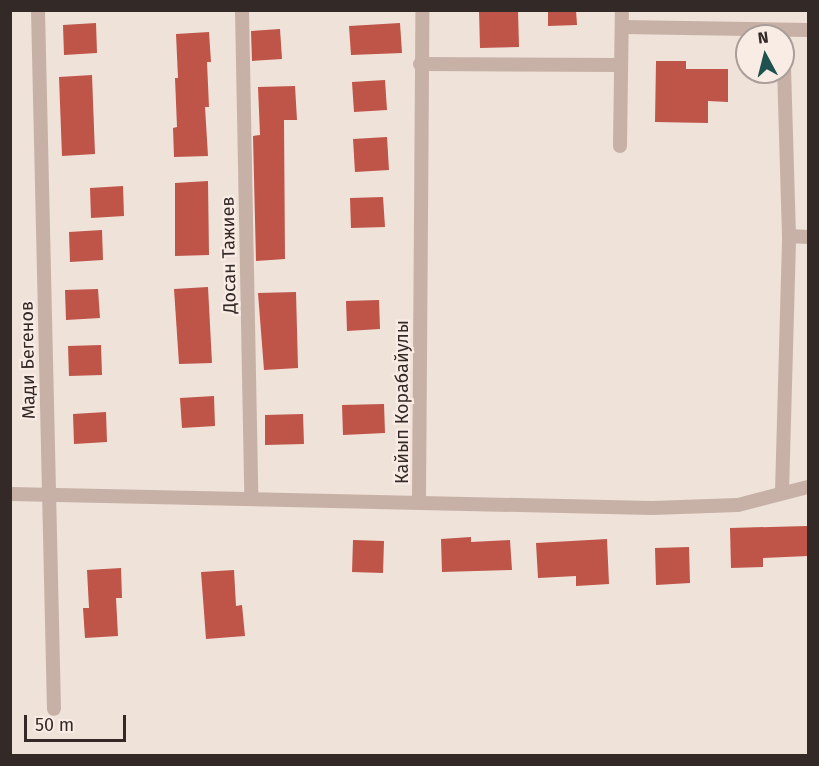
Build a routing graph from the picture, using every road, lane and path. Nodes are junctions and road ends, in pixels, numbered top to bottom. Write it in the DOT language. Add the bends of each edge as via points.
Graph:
graph roads {
  1 [pos="38,10"];
  2 [pos="242,10"];
  3 [pos="422,10"];
  4 [pos="622,10"];
  5 [pos="622,27"];
  6 [pos="735,29"];
  7 [pos="420,64"];
  8 [pos="621,66"];
  9 [pos="785,84"];
  10 [pos="620,146"];
  11 [pos="789,236"];
  12 [pos="808,237"];
  13 [pos="808,487"];
  14 [pos="782,492"];
  15 [pos="10,494"];
  16 [pos="49,495"];
  17 [pos="251,498"];
  18 [pos="420,501"];
  19 [pos="54,710"];
  1 -- 16 [label="street, Мади Бегенов"];
  2 -- 17 [label="street, Досан Тажиев"];
  3 -- 7 [label="street, Кайып Корабайулы"];
  4 -- 5 [label="street"];
  5 -- 6 [label="street"];
  5 -- 8 [label="street"];
  7 -- 8 [label="street"];
  7 -- 18 [label="street, Кайып Корабайулы"];
  8 -- 10 [label="street"];
  9 -- 11 [label="street"];
  11 -- 12 [label="street"];
  11 -- 14 [label="street"];
  13 -- 14 [label="street, Кайып Корабайулы"];
  14 -- 18 [label="street, Кайып Корабайулы" via="738,505 652,508"];
  15 -- 16 [label="street"];
  16 -- 17 [label="street"];
  16 -- 19 [label="street, Мади Бегенов"];
  17 -- 18 [label="street"];
}
